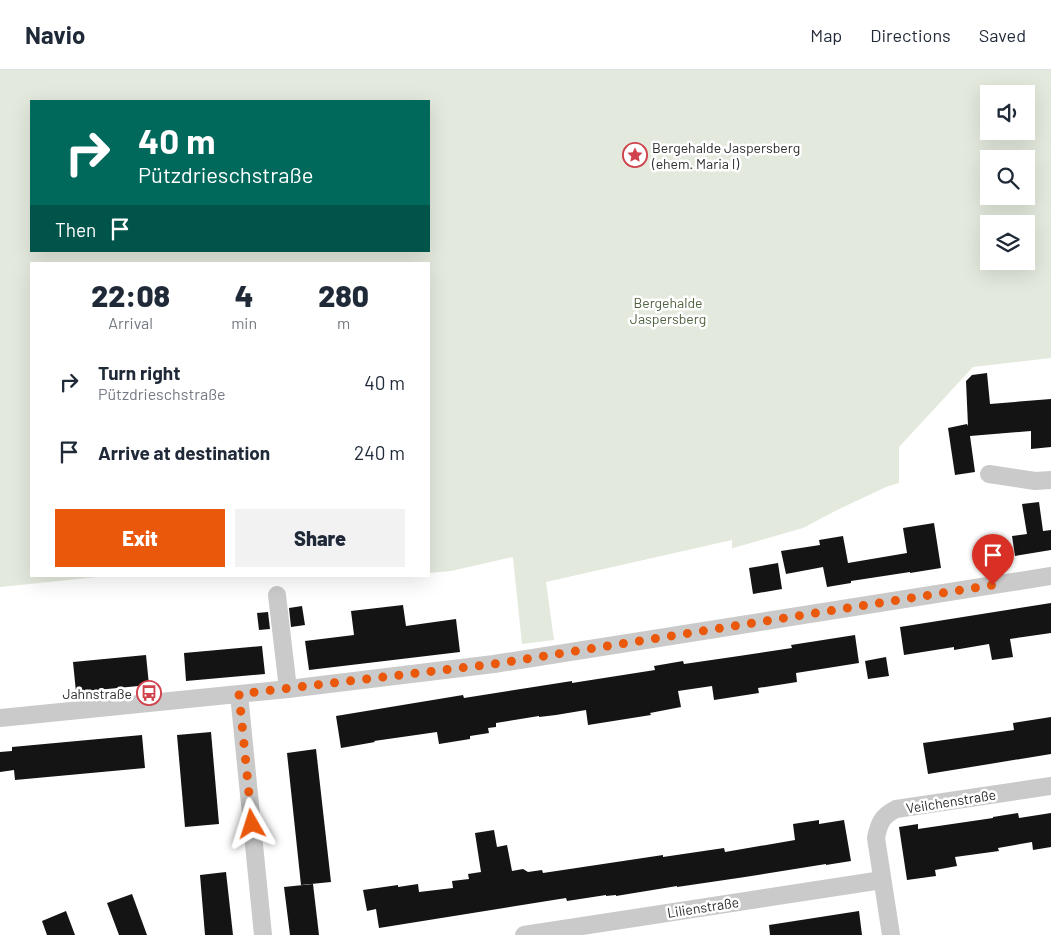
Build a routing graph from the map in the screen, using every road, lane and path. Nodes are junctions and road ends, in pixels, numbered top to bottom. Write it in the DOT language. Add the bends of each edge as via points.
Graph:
graph roads {
  1 [pos="989,474"];
  2 [pos="1051,480"];
  3 [pos="1051,576"];
  4 [pos="277,595"];
  5 [pos="288,689"];
  6 [pos="239,694"];
  7 [pos="0,718"];
  8 [pos="1051,786"];
  9 [pos="882,880"];
  10 [pos="263,935"];
  11 [pos="524,935"];
  12 [pos="891,935"];
  1 -- 2 [label="street" via="1035,481"];
  3 -- 5 [label="street" via="494,664"];
  4 -- 5 [label="street"];
  5 -- 6 [label="street"];
  6 -- 7 [label="street"];
  6 -- 10 [label="street"];
  8 -- 9 [label="street, Veilchenstraße" via="896,809 888,813 878,826 876,838"];
  9 -- 11 [label="street, Lilienstraße"];
  9 -- 12 [label="street, Veilchenstraße"];
}
